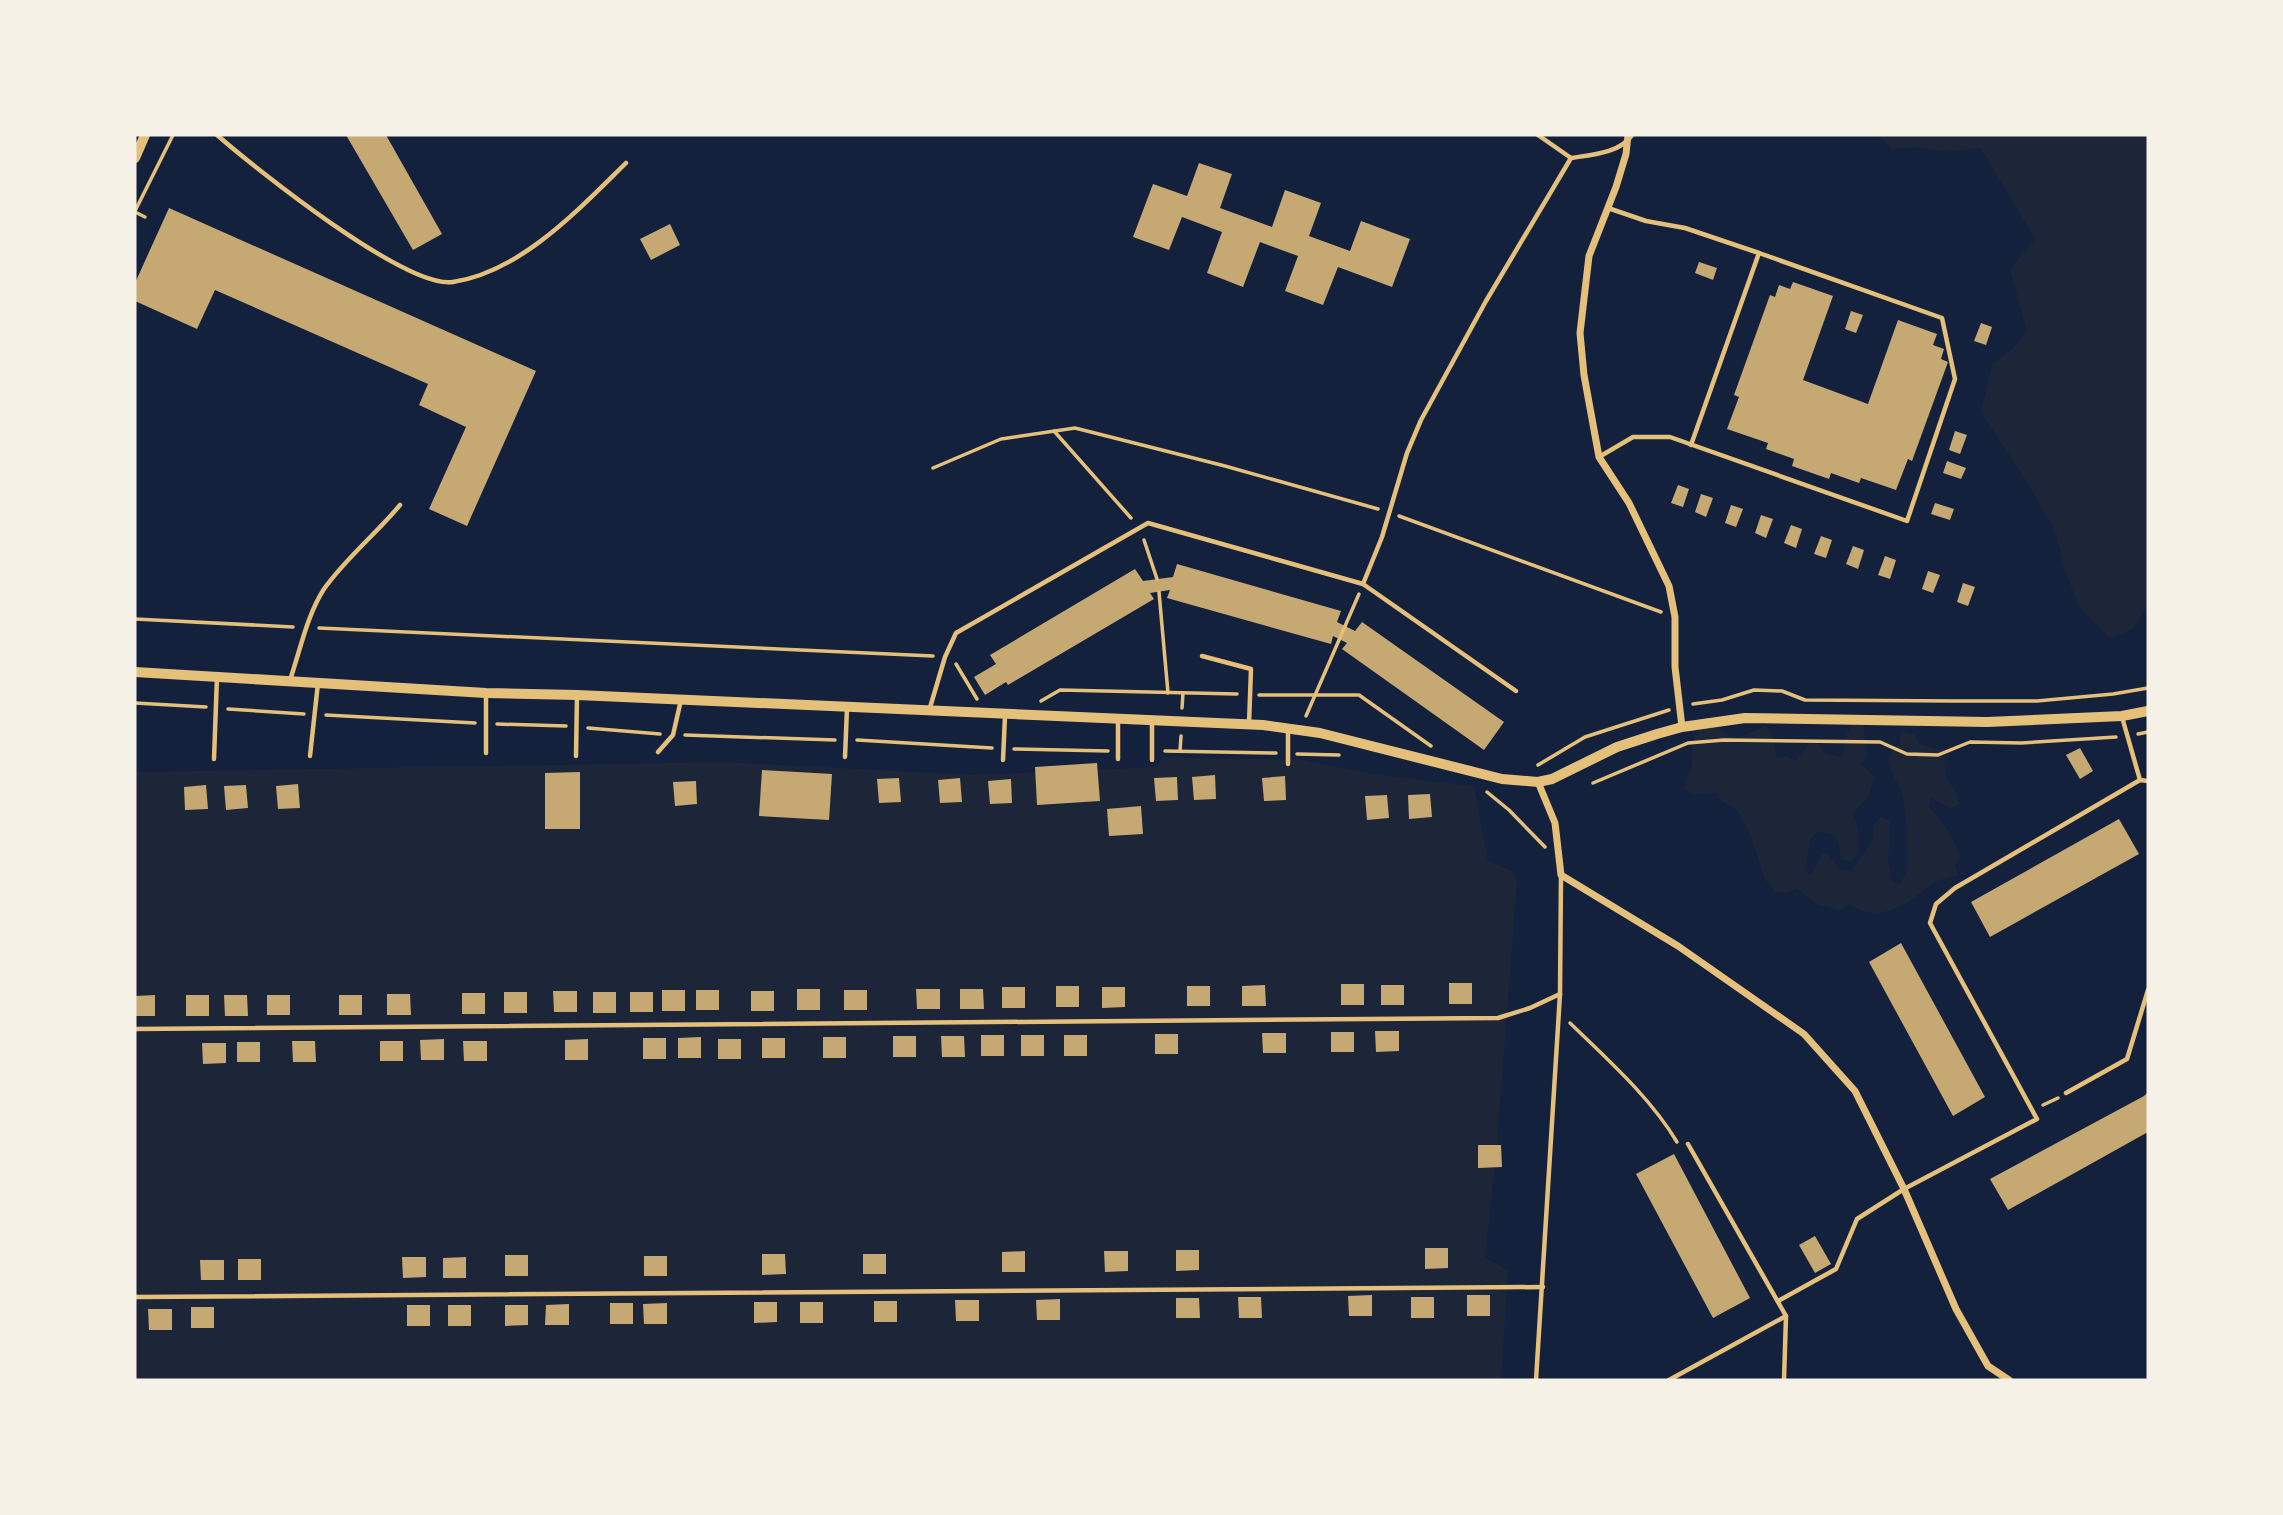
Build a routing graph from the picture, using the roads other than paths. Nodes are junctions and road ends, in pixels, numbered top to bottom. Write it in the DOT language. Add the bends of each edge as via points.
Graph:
graph roads {
  1 [pos="145,135"];
  2 [pos="217,135"];
  3 [pos="1538,135"];
  4 [pos="1629,137"];
  5 [pos="135,158"];
  6 [pos="1571,158"];
  7 [pos="626,163"];
  8 [pos="1607,208"];
  9 [pos="1759,253"];
  10 [pos="1691,445"];
  11 [pos="1599,457"];
  12 [pos="400,505"];
  13 [pos="1363,584"];
  14 [pos="1202,656"];
  15 [pos="135,672"];
  16 [pos="218,677"];
  17 [pos="290,681"];
  18 [pos="318,682"];
  19 [pos="1517,691"];
  20 [pos="486,694"];
  21 [pos="577,695"];
  22 [pos="681,699"];
  23 [pos="847,708"];
  24 [pos="2148,711"];
  25 [pos="929,712"];
  26 [pos="1005,715"];
  27 [pos="2122,716"];
  28 [pos="1118,719"];
  29 [pos="1152,721"];
  30 [pos="1250,724"];
  31 [pos="1682,727"];
  32 [pos="1294,729"];
  33 [pos="658,752"];
  34 [pos="486,753"];
  35 [pos="310,756"];
  36 [pos="576,756"];
  37 [pos="845,757"];
  38 [pos="214,759"];
  39 [pos="1118,759"];
  40 [pos="1152,760"];
  41 [pos="1003,761"];
  42 [pos="1288,764"];
  43 [pos="2140,780"];
  44 [pos="2148,781"];
  45 [pos="1538,782"];
  46 [pos="1561,875"];
  47 [pos="2148,990"];
  48 [pos="1560,994"];
  49 [pos="135,1030"];
  50 [pos="2066,1093"];
  51 [pos="1688,1144"];
  52 [pos="1904,1189"];
  53 [pos="1543,1287"];
  54 [pos="135,1297"];
  55 [pos="1778,1301"];
  56 [pos="1786,1316"];
  57 [pos="1536,1380"];
  58 [pos="1669,1380"];
  59 [pos="1784,1380"];
  60 [pos="2009,1380"];
  1 -- 5 [label="street"];
  2 -- 7 [label="lane" via="325,219 390,260 429,279 452,282 525,253 571,218"];
  3 -- 6 [label="lane"];
  4 -- 6 [label="lane" via="1604,152"];
  4 -- 8 [label="street"];
  6 -- 13 [label="lane" via="1421,420"];
  8 -- 9 [label="lane"];
  8 -- 11 [label="street" via="1589,256 1580,332"];
  9 -- 10 [label="lane"];
  9 -- 10 [label="lane" via="1942,318 1955,379 1907,521"];
  10 -- 11 [label="lane" via="1670,437 1633,437"];
  11 -- 31 [label="street" via="1629,503 1669,586"];
  12 -- 17 [label="lane" via="324,591 312,611"];
  13 -- 19 [label="lane"];
  13 -- 25 [label="lane" via="1148,523 956,633"];
  14 -- 30 [label="lane" via="1251,669"];
  15 -- 16 [label="street"];
  16 -- 17 [label="street"];
  16 -- 38 [label="lane"];
  17 -- 18 [label="street"];
  18 -- 20 [label="street"];
  18 -- 35 [label="lane"];
  20 -- 21 [label="street"];
  20 -- 34 [label="lane"];
  21 -- 22 [label="street"];
  21 -- 36 [label="lane"];
  22 -- 23 [label="street"];
  22 -- 33 [label="lane" via="673,735"];
  23 -- 25 [label="street"];
  23 -- 37 [label="lane"];
  24 -- 27 [label="street"];
  25 -- 26 [label="street"];
  26 -- 28 [label="street"];
  26 -- 41 [label="lane"];
  27 -- 31 [label="street" via="1987,722 1745,718"];
  27 -- 43 [label="lane"];
  28 -- 29 [label="street"];
  28 -- 39 [label="lane"];
  29 -- 30 [label="street"];
  29 -- 40 [label="lane"];
  30 -- 32 [label="street"];
  31 -- 45 [label="street" via="1617,747"];
  32 -- 42 [label="lane"];
  32 -- 45 [label="street" via="1502,779"];
  43 -- 44 [label="lane"];
  43 -- 52 [label="lane" via="1955,888 1936,904 1930,923 2037,1119"];
  45 -- 46 [label="street" via="1555,823"];
  46 -- 48 [label="lane"];
  46 -- 52 [label="street" via="1678,946 1804,1034 1855,1091"];
  47 -- 50 [label="lane" via="2127,1059"];
  48 -- 49 [label="lane" via="1498,1018"];
  48 -- 53 [label="lane"];
  51 -- 55 [label="lane"];
  52 -- 55 [label="lane" via="1857,1219 1836,1269"];
  52 -- 60 [label="street" via="1956,1309 1988,1366"];
  53 -- 54 [label="lane"];
  53 -- 57 [label="lane"];
  55 -- 56 [label="lane"];
  56 -- 58 [label="lane"];
  56 -- 59 [label="lane"];
}
